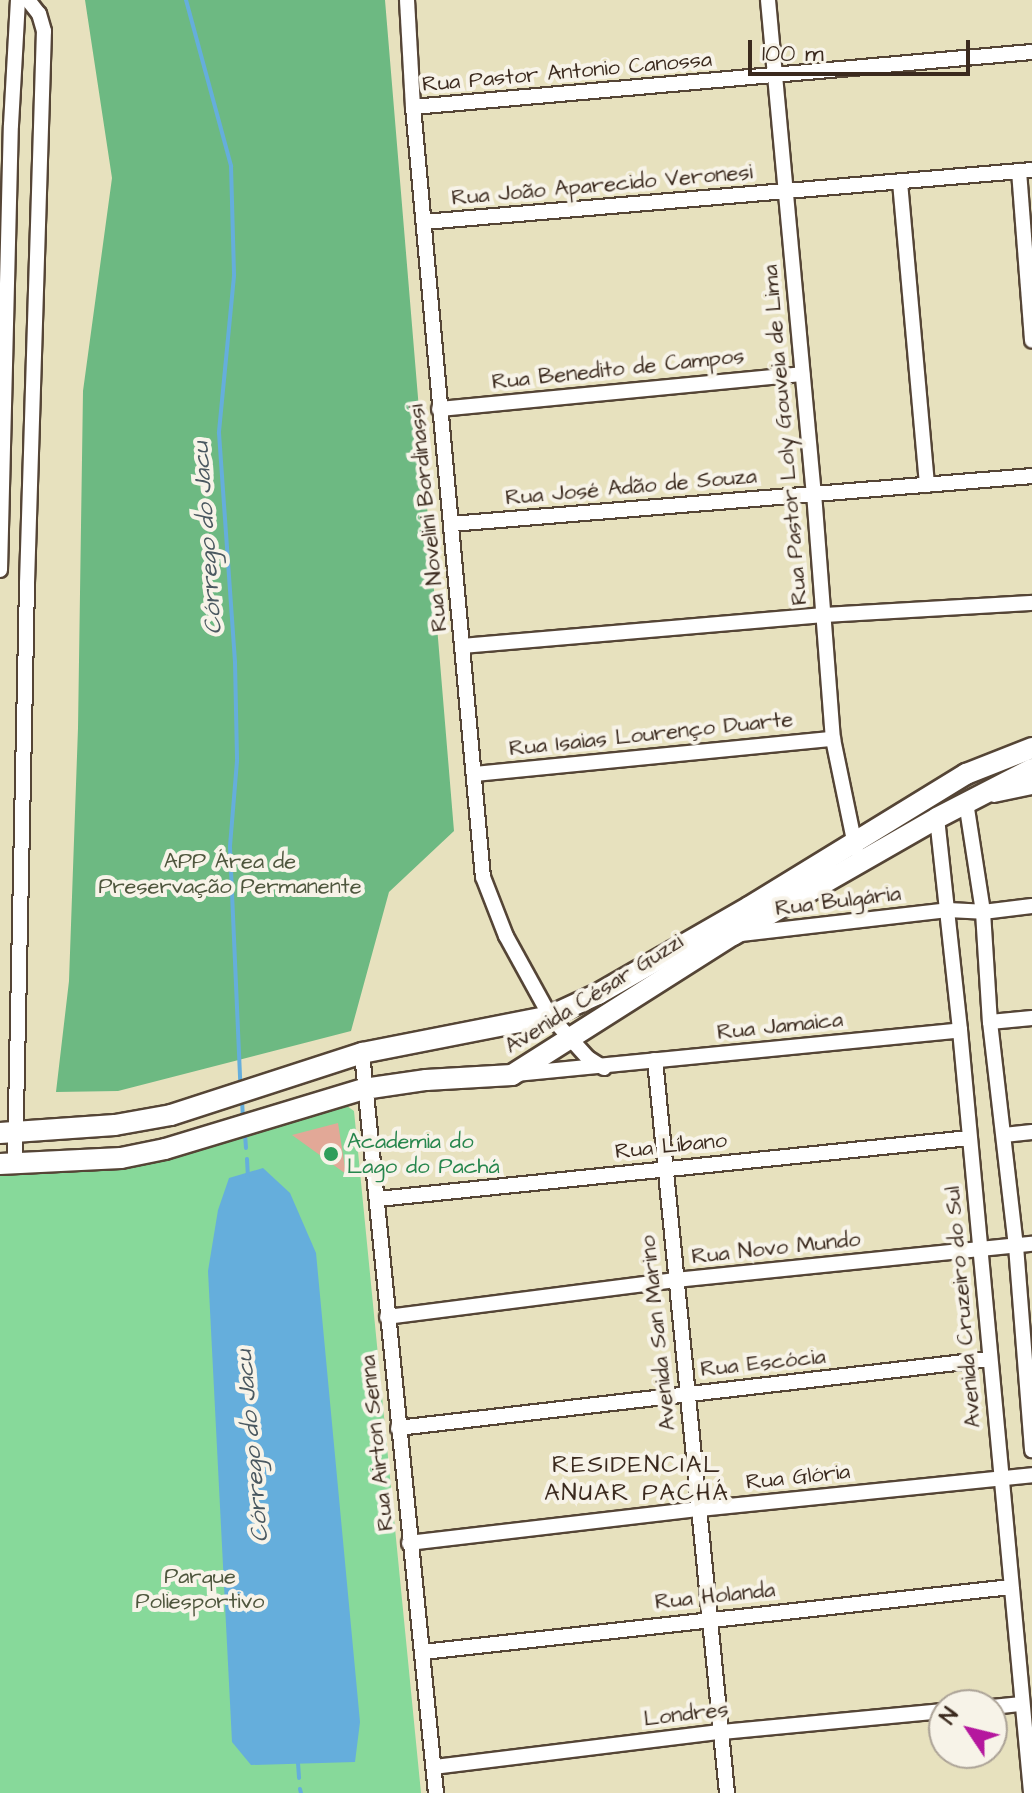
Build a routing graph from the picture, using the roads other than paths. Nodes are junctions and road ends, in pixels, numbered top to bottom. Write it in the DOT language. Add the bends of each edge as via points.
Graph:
graph roads {
  1 [pos="407,0"];
  2 [pos="768,0"];
  3 [pos="24,3"];
  4 [pos="0,5"];
  5 [pos="1032,52"];
  6 [pos="773,76"];
  7 [pos="413,107"];
  8 [pos="6,125"];
  9 [pos="1026,170"];
  10 [pos="900,182"];
  11 [pos="785,192"];
  12 [pos="424,222"];
  13 [pos="4,240"];
  14 [pos="1032,341"];
  15 [pos="3,352"];
  16 [pos="802,374"];
  17 [pos="439,409"];
  18 [pos="1,472"];
  19 [pos="1032,476"];
  20 [pos="927,485"];
  21 [pos="814,493"];
  22 [pos="451,524"];
  23 [pos="0,570"];
  24 [pos="1032,603"];
  25 [pos="823,615"];
  26 [pos="463,646"];
  27 [pos="833,739"];
  28 [pos="1032,748"];
  29 [pos="1032,769"];
  30 [pos="474,774"];
  31 [pos="1032,787"];
  32 [pos="966,802"];
  33 [pos="937,818"];
  34 [pos="853,843"];
  35 [pos="861,864"];
  36 [pos="1032,906"];
  37 [pos="948,910"];
  38 [pos="983,912"];
  39 [pos="733,935"];
  40 [pos="550,1016"];
  41 [pos="1032,1018"];
  42 [pos="990,1022"];
  43 [pos="526,1023"];
  44 [pos="960,1030"];
  45 [pos="573,1037"];
  46 [pos="362,1053"];
  47 [pos="541,1058"];
  48 [pos="655,1060"];
  49 [pos="604,1068"];
  50 [pos="512,1075"];
  51 [pos="364,1089"];
  52 [pos="1032,1132"];
  53 [pos="7,1133"];
  54 [pos="1004,1135"];
  55 [pos="969,1138"];
  56 [pos="7,1163"];
  57 [pos="664,1169"];
  58 [pos="378,1199"];
  59 [pos="1032,1244"];
  60 [pos="1016,1246"];
  61 [pos="980,1250"];
  62 [pos="675,1280"];
  63 [pos="387,1317"];
  64 [pos="990,1359"];
  65 [pos="687,1394"];
  66 [pos="398,1428"];
  67 [pos="1032,1450"];
  68 [pos="1032,1475"];
  69 [pos="1001,1478"];
  70 [pos="699,1509"];
  71 [pos="409,1543"];
  72 [pos="1011,1587"];
  73 [pos="707,1618"];
  74 [pos="423,1652"];
  75 [pos="1022,1704"];
  76 [pos="1008,1705"];
  77 [pos="928,1713"];
  78 [pos="721,1732"];
  79 [pos="434,1767"];
  80 [pos="436,1793"];
  81 [pos="727,1793"];
  82 [pos="1031,1793"];
  1 -- 7 [label="street, Rua Novelini Bordinassi"];
  2 -- 6 [label="street, Rua Pastor Loly Gouveia de Lima"];
  3 -- 4 [label="street"];
  3 -- 8 [label="street"];
  3 -- 53 [label="street" via="44,31"];
  5 -- 6 [label="street, Rua Pastor Antonio Canossa"];
  6 -- 7 [label="street, Rua Pastor Antonio Canossa"];
  6 -- 11 [label="street, Rua Pastor Loly Gouveia de Lima"];
  7 -- 12 [label="street, Rua Novelini Bordinassi"];
  8 -- 13 [label="street"];
  9 -- 10 [label="street, Rua João Aparecido Veronesi"];
  9 -- 14 [label="street"];
  10 -- 11 [label="street, Rua João Aparecido Veronesi"];
  10 -- 20 [label="street"];
  11 -- 12 [label="street, Rua João Aparecido Veronesi"];
  11 -- 16 [label="street, Rua Pastor Loly Gouveia de Lima"];
  12 -- 17 [label="street, Rua Novelini Bordinassi"];
  13 -- 15 [label="street"];
  15 -- 18 [label="street"];
  16 -- 17 [label="street, Rua Benedito de Campos"];
  16 -- 21 [label="street, Rua Pastor Loly Gouveia de Lima"];
  17 -- 22 [label="street, Rua Novelini Bordinassi"];
  18 -- 23 [label="street"];
  19 -- 20 [label="street, Rua José Adão de Souza"];
  20 -- 21 [label="street, Rua José Adão de Souza"];
  21 -- 22 [label="street, Rua José Adão de Souza"];
  21 -- 25 [label="street, Rua Pastor Loly Gouveia de Lima"];
  22 -- 26 [label="street, Rua Novelini Bordinassi"];
  24 -- 25 [label="street"];
  25 -- 26 [label="street"];
  25 -- 27 [label="street, Rua Pastor Loly Gouveia de Lima"];
  26 -- 30 [label="street, Rua Novelini Bordinassi"];
  27 -- 30 [label="street, Rua Isaias Lourenço Duarte"];
  27 -- 34 [label="street, Rua Pastor Loly Gouveia de Lima"];
  28 -- 34 [label="street, Avenida César Guzzi" via="966,774"];
  29 -- 32 [label="street, Avenida César Guzzi"];
  30 -- 40 [label="street, Rua Novelini Bordinassi" via="483,877 506,936"];
  31 -- 32 [label="street"];
  32 -- 33 [label="street, Avenida César Guzzi"];
  32 -- 38 [label="street"];
  33 -- 35 [label="street, Avenida César Guzzi"];
  33 -- 37 [label="street, Avenida Cruzeiro do Sul"];
  34 -- 35 [label="street, Rua Pastor Loly Gouveia de Lima"];
  34 -- 40 [label="street, Avenida César Guzzi" via="598,994"];
  35 -- 39 [label="street, Avenida César Guzzi"];
  36 -- 38 [label="street, Rua Bulgária"];
  37 -- 38 [label="street, Rua Bulgária"];
  37 -- 39 [label="street, Rua Bulgária"];
  37 -- 44 [label="street, Avenida Cruzeiro do Sul"];
  38 -- 42 [label="street"];
  39 -- 45 [label="street, Avenida César Guzzi"];
  40 -- 43 [label="street, Avenida César Guzzi"];
  40 -- 45 [label="street, Rua Novelini Bordinassi"];
  41 -- 42 [label="street"];
  42 -- 54 [label="street"];
  43 -- 46 [label="street, Avenida César Guzzi"];
  43 -- 47 [label="street" via="548,1040"];
  44 -- 48 [label="street, Rua Jamaica"];
  44 -- 55 [label="street, Avenida Cruzeiro do Sul"];
  45 -- 47 [label="street, Avenida César Guzzi"];
  45 -- 49 [label="street" via="588,1058"];
  46 -- 51 [label="street, Rua Airton Senna"];
  46 -- 53 [label="street, Avenida César Guzzi" via="171,1115"];
  47 -- 50 [label="street, Avenida César Guzzi"];
  48 -- 49 [label="street, Rua Jamaica"];
  48 -- 57 [label="street, Avenida San Marino"];
  49 -- 50 [label="street, Rua Jamaica"];
  50 -- 51 [label="street, Avenida César Guzzi"];
  51 -- 56 [label="street, Avenida César Guzzi" via="165,1149 121,1158"];
  51 -- 58 [label="street, Rua Airton Senna"];
  52 -- 54 [label="street"];
  53 -- 56 [label="street"];
  54 -- 60 [label="street"];
  55 -- 57 [label="street, Rua Líbano"];
  55 -- 61 [label="street, Avenida Cruzeiro do Sul"];
  57 -- 58 [label="street, Rua Líbano"];
  57 -- 62 [label="street, Avenida San Marino"];
  58 -- 63 [label="street, Rua Airton Senna"];
  59 -- 60 [label="street, Rua Novo Mundo"];
  60 -- 61 [label="street, Rua Novo Mundo"];
  60 -- 67 [label="street"];
  61 -- 62 [label="street, Rua Novo Mundo"];
  61 -- 64 [label="street, Avenida Cruzeiro do Sul"];
  62 -- 63 [label="street, Rua Novo Mundo"];
  62 -- 65 [label="street, Avenida San Marino"];
  63 -- 66 [label="street, Rua Airton Senna"];
  64 -- 65 [label="street, Rua Escócia"];
  64 -- 69 [label="street, Avenida Cruzeiro do Sul"];
  65 -- 66 [label="street, Rua Escócia"];
  65 -- 70 [label="street, Avenida San Marino"];
  66 -- 71 [label="street, Rua Airton Senna"];
  68 -- 69 [label="street, Rua Glória"];
  69 -- 70 [label="street, Rua Glória"];
  69 -- 72 [label="street, Avenida Cruzeiro do Sul"];
  70 -- 71 [label="street, Rua Glória"];
  70 -- 73 [label="street, Avenida San Marino"];
  71 -- 74 [label="street, Rua Airton Senna"];
  72 -- 73 [label="street, Rua Holanda"];
  72 -- 75 [label="street, Avenida Cruzeiro do Sul"];
  73 -- 74 [label="street, Rua Holanda"];
  73 -- 78 [label="street, Avenida San Marino"];
  74 -- 79 [label="street, Rua Airton Senna"];
  75 -- 76 [label="street"];
  75 -- 82 [label="street, Avenida Cruzeiro do Sul"];
  77 -- 78 [label="street, Londres"];
  78 -- 79 [label="street, Londres"];
  78 -- 81 [label="street, Avenida San Marino"];
  79 -- 80 [label="street, Rua Airton Senna"];
}
